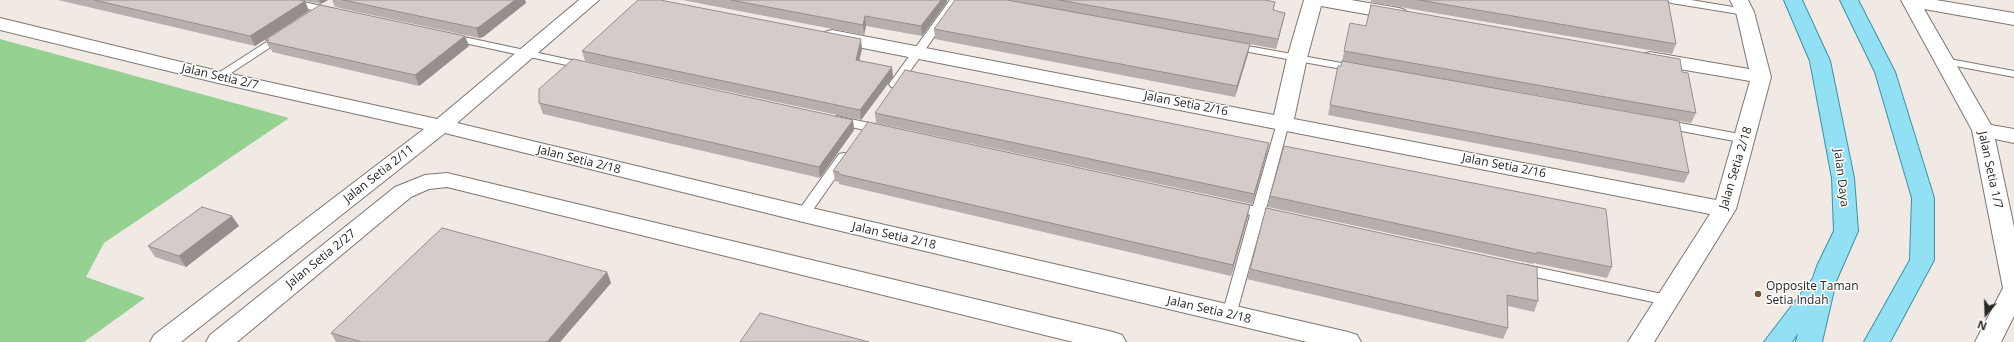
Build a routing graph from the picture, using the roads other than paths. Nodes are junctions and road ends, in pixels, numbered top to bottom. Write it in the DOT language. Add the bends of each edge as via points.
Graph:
graph roads {
  1 [pos="280,0"];
  2 [pos="337,0"];
  3 [pos="590,0"];
  4 [pos="955,0"];
  5 [pos="1313,0"];
  6 [pos="1320,0"];
  7 [pos="1671,0"];
  8 [pos="1793,0"];
  9 [pos="1849,0"];
  10 [pos="1910,0"];
  11 [pos="1742,6"];
  12 [pos="322,9"];
  13 [pos="345,14"];
  14 [pos="1415,16"];
  15 [pos="310,18"];
  16 [pos="2014,19"];
  17 [pos="0,24"];
  18 [pos="290,30"];
  19 [pos="817,33"];
  20 [pos="436,34"];
  21 [pos="1219,44"];
  22 [pos="918,52"];
  23 [pos="527,53"];
  24 [pos="1635,55"];
  25 [pos="1297,58"];
  26 [pos="1944,61"];
  27 [pos="596,68"];
  28 [pos="1368,71"];
  29 [pos="2014,74"];
  30 [pos="218,77"];
  31 [pos="1761,77"];
  32 [pos="887,95"];
  33 [pos="874,114"];
  34 [pos="827,118"];
  35 [pos="1651,122"];
  36 [pos="1283,123"];
  37 [pos="441,126"];
  38 [pos="866,126"];
  39 [pos="1983,130"];
  40 [pos="896,133"];
  41 [pos="2014,136"];
  42 [pos="1745,139"];
  43 [pos="1219,204"];
  44 [pos="1726,209"];
  45 [pos="1258,212"];
  46 [pos="2007,213"];
  47 [pos="803,214"];
  48 [pos="1296,220"];
  49 [pos="1505,265"];
  50 [pos="1825,281"];
  51 [pos="2014,285"];
  52 [pos="2014,291"];
  53 [pos="1667,300"];
  54 [pos="1229,315"];
  55 [pos="163,342"];
  56 [pos="219,342"];
  57 [pos="1113,342"];
  58 [pos="1348,342"];
  59 [pos="1641,342"];
  60 [pos="1777,342"];
  61 [pos="1809,342"];
  62 [pos="1877,342"];
  63 [pos="1988,342"];
  1 -- 12 [label="lane"];
  2 -- 12 [label="lane"];
  3 -- 23 [label="street, Jalan Setia 2/11"];
  4 -- 22 [label="lane"];
  5 -- 25 [label="street"];
  6 -- 14 [label="street"];
  7 -- 11 [label="lane"];
  8 -- 50 [label="main road, Jalan Daya" via="1820,61 1843,178 1846,231"];
  9 -- 62 [label="main road" via="1885,72 1923,198 1922,260"];
  10 -- 16 [label="street"];
  10 -- 26 [label="street, Jalan Setia 1/7"];
  11 -- 31 [label="street, Jalan Setia 2/18"];
  12 -- 13 [label="lane"];
  12 -- 15 [label="lane"];
  17 -- 30 [label="street, Jalan Setia 2/7"];
  18 -- 30 [label="lane"];
  19 -- 22 [label="street, Jalan Setia 2/16"];
  20 -- 23 [label="lane"];
  21 -- 25 [label="lane"];
  22 -- 32 [label="lane"];
  22 -- 36 [label="street, Jalan Setia 2/16"];
  23 -- 27 [label="lane"];
  23 -- 37 [label="street, Jalan Setia 2/11"];
  24 -- 31 [label="street"];
  25 -- 28 [label="lane"];
  25 -- 36 [label="street"];
  26 -- 29 [label="lane"];
  26 -- 39 [label="street, Jalan Setia 1/7"];
  30 -- 37 [label="street, Jalan Setia 2/7"];
  31 -- 42 [label="street, Jalan Setia 2/18"];
  33 -- 38 [label="lane"];
  34 -- 38 [label="lane"];
  35 -- 42 [label="lane"];
  36 -- 44 [label="street, Jalan Setia 2/16"];
  36 -- 45 [label="lane"];
  37 -- 47 [label="street, Jalan Setia 2/18"];
  37 -- 55 [label="street, Jalan Setia 2/11"];
  38 -- 40 [label="lane"];
  38 -- 47 [label="lane"];
  39 -- 41 [label="street"];
  39 -- 46 [label="street, Jalan Setia 1/7"];
  42 -- 44 [label="street, Jalan Setia 2/18"];
  43 -- 45 [label="lane"];
  44 -- 53 [label="street, Jalan Setia 2/18"];
  45 -- 48 [label="lane"];
  45 -- 54 [label="lane"];
  46 -- 51 [label="street, Jalan Setia 1/7"];
  47 -- 54 [label="street, Jalan Setia 2/18"];
  49 -- 53 [label="lane"];
  50 -- 60 [label="main road, Jalan Daya"];
  50 -- 61 [label="main road"];
  52 -- 63 [label="street"];
  53 -- 59 [label="street, Jalan Setia 2/18"];
  54 -- 58 [label="street, Jalan Setia 2/18"];
  56 -- 57 [label="street, Jalan Setia 2/27" via="403,192 425,182 447,180"];
}
